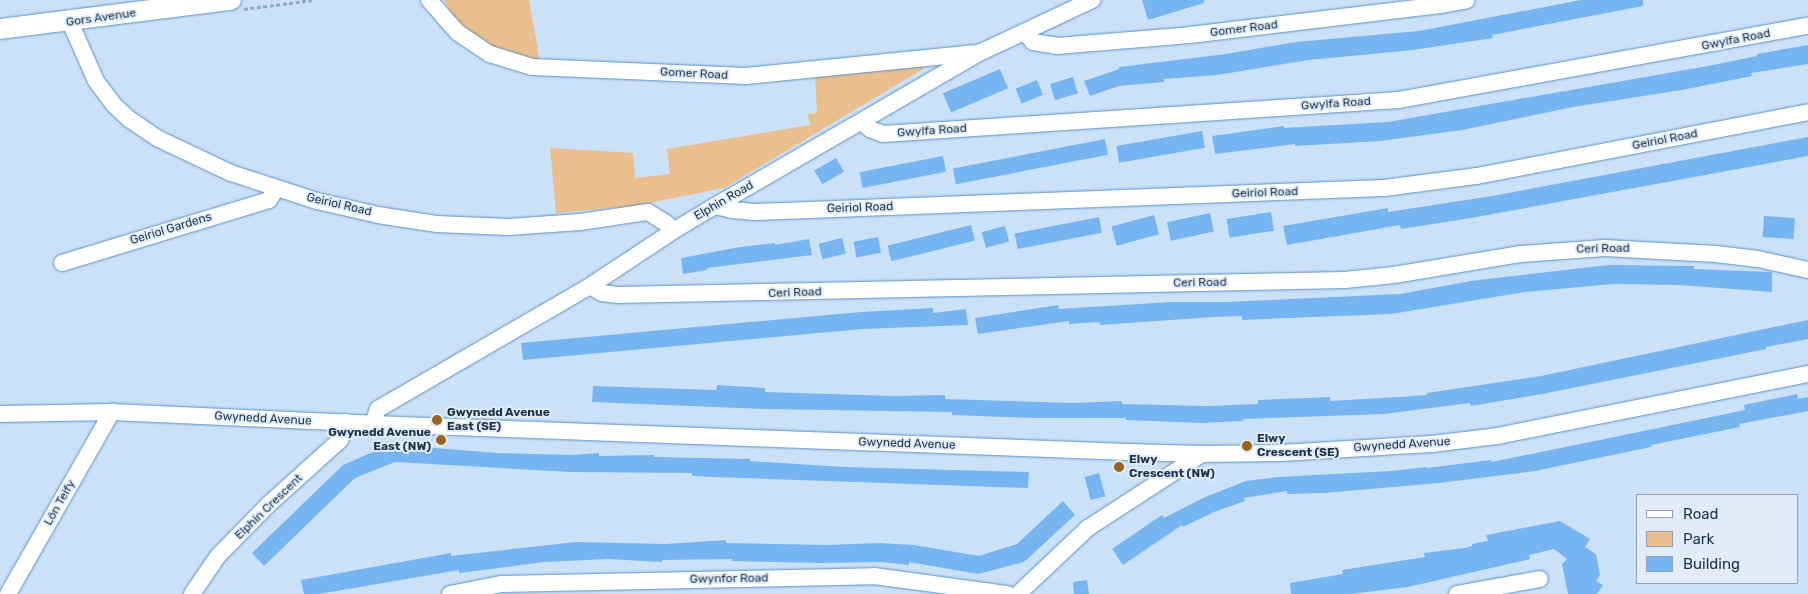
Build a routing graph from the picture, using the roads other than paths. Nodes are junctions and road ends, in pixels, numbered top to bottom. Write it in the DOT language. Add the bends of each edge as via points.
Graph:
graph roads {
  1 [pos="231,0"];
  2 [pos="429,0"];
  3 [pos="1092,0"];
  4 [pos="1467,0"];
  5 [pos="70,22"];
  6 [pos="1808,26"];
  7 [pos="0,29"];
  8 [pos="1025,33"];
  9 [pos="981,52"];
  10 [pos="1808,112"];
  11 [pos="862,122"];
  12 [pos="276,189"];
  13 [pos="715,206"];
  14 [pos="673,231"];
  15 [pos="62,263"];
  16 [pos="1808,270"];
  17 [pos="590,286"];
  18 [pos="1808,374"];
  19 [pos="112,412"];
  20 [pos="0,414"];
  21 [pos="346,422"];
  22 [pos="373,424"];
  23 [pos="1202,454"];
  24 [pos="1540,579"];
  25 [pos="7,588"];
  26 [pos="1464,593"];
  27 [pos="192,594"];
  28 [pos="450,594"];
  29 [pos="1008,594"];
  30 [pos="1018,594"];
  1 -- 5 [label="street, Gors Avenue"];
  2 -- 9 [label="street, Gomer Road" via="457,32 490,54 532,67 746,76"];
  3 -- 8 [label="street, Elphin Road"];
  4 -- 8 [label="street, Gomer Road" via="1190,35 1057,46 1033,42"];
  5 -- 7 [label="street, Gors Avenue"];
  5 -- 12 [label="street, Geiriol Road" via="96,81 129,119 159,139 231,174"];
  6 -- 11 [label="street, Gwylfa Road" via="1399,100 883,134"];
  8 -- 9 [label="street, Elphin Road"];
  9 -- 11 [label="street, Elphin Road"];
  10 -- 13 [label="street, Geiriol Road" via="1477,176 1384,188 757,212"];
  11 -- 13 [label="street, Elphin Road"];
  12 -- 14 [label="street, Geiriol Road" via="370,213 437,224 508,227 580,222 648,212 668,224"];
  12 -- 15 [label="street, Geiriol Gardens" via="268,200"];
  13 -- 14 [label="street, Elphin Road"];
  14 -- 17 [label="street, Elphin Road"];
  16 -- 17 [label="street, Ceri Road" via="1716,254 1605,248 1521,254 1345,280 618,296 602,293"];
  17 -- 22 [label="street, Elphin Road" via="378,409"];
  18 -- 23 [label="street, Gwynedd Avenue" via="1497,436 1360,449"];
  19 -- 20 [label="street, Gwynedd Avenue"];
  19 -- 21 [label="street, Gwynedd Avenue"];
  19 -- 25 [label="street, Lôn Teify"];
  21 -- 22 [label="street, Gwynedd Avenue"];
  21 -- 27 [label="street, Elphin Crescent" via="340,440 218,556"];
  22 -- 23 [label="street, Gwynedd Avenue"];
  23 -- 30 [label="street" via="1088,528"];
  24 -- 26 [label="street"];
  28 -- 29 [label="street, Gwynfor Road" via="502,584 874,576"];
}
